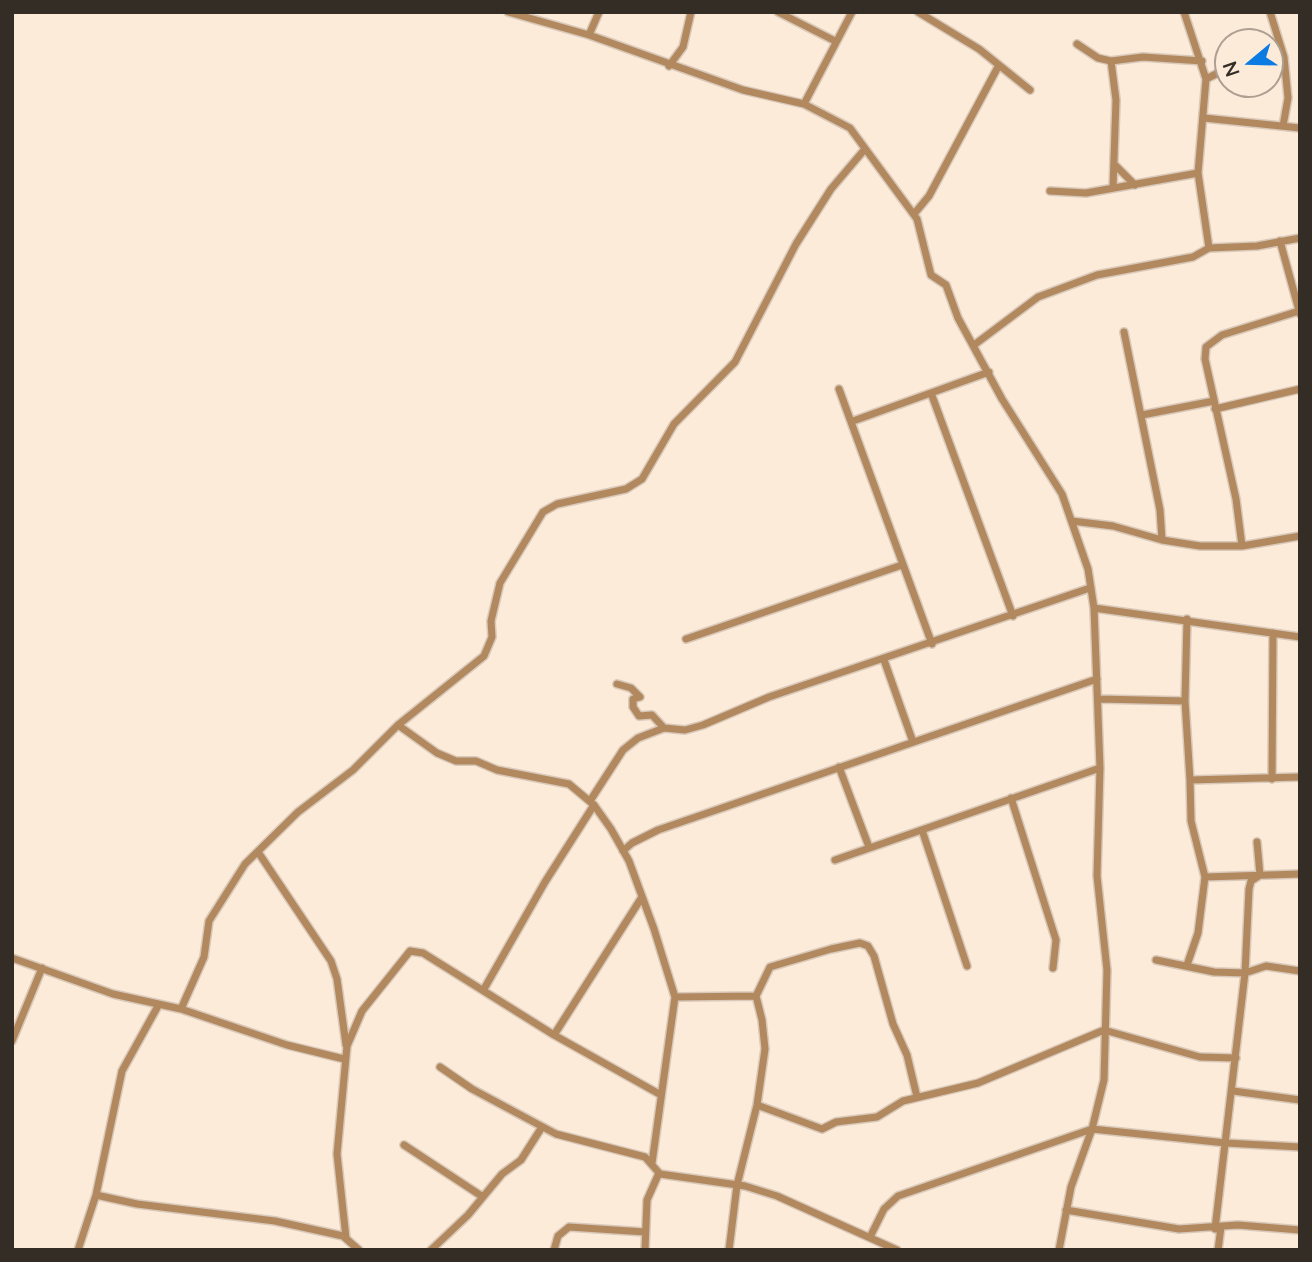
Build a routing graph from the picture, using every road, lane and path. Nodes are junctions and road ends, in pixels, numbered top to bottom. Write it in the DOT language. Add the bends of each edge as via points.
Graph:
graph roads {
  1 [pos="508,12"];
  2 [pos="599,12"];
  3 [pos="691,12"];
  4 [pos="778,12"];
  5 [pos="852,12"];
  6 [pos="918,12"];
  7 [pos="1184,12"];
  8 [pos="589,34"];
  9 [pos="835,41"];
  10 [pos="1077,44"];
  11 [pos="1284,57"];
  12 [pos="1111,61"];
  13 [pos="1202,61"];
  14 [pos="999,65"];
  15 [pos="669,66"];
  16 [pos="1214,75"];
  17 [pos="1206,79"];
  18 [pos="1030,90"];
  19 [pos="804,104"];
  20 [pos="1204,118"];
  21 [pos="1283,126"];
  22 [pos="1300,128"];
  23 [pos="865,149"];
  24 [pos="1116,166"];
  25 [pos="1198,173"];
  26 [pos="1135,185"];
  27 [pos="1113,188"];
  28 [pos="1050,191"];
  29 [pos="914,214"];
  30 [pos="1300,238"];
  31 [pos="1280,241"];
  32 [pos="1209,248"];
  33 [pos="1299,313"];
  34 [pos="1124,332"];
  35 [pos="974,345"];
  36 [pos="989,372"];
  37 [pos="839,389"];
  38 [pos="1300,389"];
  39 [pos="931,393"];
  40 [pos="1214,405"];
  41 [pos="1142,415"];
  42 [pos="853,421"];
  43 [pos="1072,521"];
  44 [pos="1300,536"];
  45 [pos="1161,540"];
  46 [pos="1242,546"];
  47 [pos="902,565"];
  48 [pos="1090,588"];
  49 [pos="1094,608"];
  50 [pos="1013,616"];
  51 [pos="1186,619"];
  52 [pos="1273,633"];
  53 [pos="1300,637"];
  54 [pos="686,639"];
  55 [pos="932,644"];
  56 [pos="884,660"];
  57 [pos="1097,680"];
  58 [pos="617,684"];
  59 [pos="1099,699"];
  60 [pos="1185,701"];
  61 [pos="398,724"];
  62 [pos="664,728"];
  63 [pos="913,742"];
  64 [pos="839,767"];
  65 [pos="1100,768"];
  66 [pos="1300,777"];
  67 [pos="1272,779"];
  68 [pos="1190,780"];
  69 [pos="1011,797"];
  70 [pos="592,803"];
  71 [pos="922,830"];
  72 [pos="1257,842"];
  73 [pos="869,847"];
  74 [pos="623,851"];
  75 [pos="258,852"];
  76 [pos="835,860"];
  77 [pos="1300,874"];
  78 [pos="1259,875"];
  79 [pos="1205,877"];
  80 [pos="642,897"];
  81 [pos="12,958"];
  82 [pos="1156,960"];
  83 [pos="1187,965"];
  84 [pos="967,966"];
  85 [pos="42,968"];
  86 [pos="1053,968"];
  87 [pos="1300,971"];
  88 [pos="1244,973"];
  89 [pos="484,989"];
  90 [pos="756,996"];
  91 [pos="675,998"];
  92 [pos="159,1006"];
  93 [pos="181,1009"];
  94 [pos="1104,1030"];
  95 [pos="554,1035"];
  96 [pos="12,1041"];
  97 [pos="346,1046"];
  98 [pos="1236,1058"];
  99 [pos="344,1059"];
  100 [pos="440,1067"];
  101 [pos="1233,1091"];
  102 [pos="662,1095"];
  103 [pos="917,1097"];
  104 [pos="1300,1100"];
  105 [pos="757,1105"];
  106 [pos="542,1127"];
  107 [pos="1092,1129"];
  108 [pos="1226,1143"];
  109 [pos="404,1145"];
  110 [pos="1300,1147"];
  111 [pos="652,1163"];
  112 [pos="659,1172"];
  113 [pos="737,1185"];
  114 [pos="96,1195"];
  115 [pos="483,1197"];
  116 [pos="1066,1210"];
  117 [pos="1218,1228"];
  118 [pos="1300,1230"];
  119 [pos="645,1232"];
  120 [pos="870,1237"];
  121 [pos="346,1238"];
  122 [pos="887,1247"];
  123 [pos="78,1250"];
  124 [pos="359,1250"];
  125 [pos="431,1250"];
  126 [pos="554,1250"];
  127 [pos="645,1250"];
  128 [pos="729,1250"];
  129 [pos="897,1250"];
  130 [pos="1059,1250"];
  131 [pos="1218,1250"];
  1 -- 8 [label="street"];
  2 -- 8 [label="street"];
  3 -- 15 [label="street" via="683,47"];
  4 -- 9 [label="street"];
  5 -- 9 [label="street"];
  6 -- 14 [label="street"];
  7 -- 13 [label="street"];
  8 -- 15 [label="street"];
  9 -- 19 [label="street"];
  10 -- 12 [label="street"];
  11 -- 21 [label="street" via="1288,97"];
  12 -- 13 [label="street" via="1143,57"];
  12 -- 24 [label="street"];
  13 -- 17 [label="street"];
  14 -- 18 [label="street"];
  14 -- 29 [label="street" via="929,196"];
  15 -- 19 [label="street"];
  16 -- 17 [label="street"];
  17 -- 20 [label="street"];
  19 -- 23 [label="street" via="841,121"];
  20 -- 21 [label="street"];
  20 -- 25 [label="street"];
  21 -- 22 [label="street"];
  23 -- 29 [label="street"];
  23 -- 61 [label="street" via="831,189 796,244 736,362 674,424 648,471 626,489 557,504 543,512 500,583 489,649"];
  24 -- 26 [label="street"];
  24 -- 27 [label="street"];
  25 -- 26 [label="street"];
  25 -- 32 [label="street"];
  26 -- 27 [label="street"];
  27 -- 28 [label="street" via="1086,193"];
  29 -- 35 [label="street" via="931,275 946,285"];
  30 -- 31 [label="street"];
  31 -- 32 [label="street"];
  31 -- 33 [label="street"];
  32 -- 35 [label="street" via="1193,257 1097,275 1038,297"];
  33 -- 40 [label="street" via="1211,340 1205,359"];
  34 -- 41 [label="street"];
  35 -- 36 [label="street"];
  36 -- 39 [label="street"];
  36 -- 43 [label="street" via="1062,495"];
  37 -- 42 [label="street"];
  38 -- 40 [label="street"];
  39 -- 42 [label="street"];
  39 -- 50 [label="street"];
  40 -- 41 [label="street"];
  40 -- 46 [label="street"];
  41 -- 45 [label="street" via="1160,510"];
  42 -- 47 [label="street"];
  43 -- 45 [label="street" via="1113,526"];
  43 -- 48 [label="street"];
  44 -- 46 [label="street"];
  45 -- 46 [label="street"];
  47 -- 54 [label="street"];
  47 -- 55 [label="street"];
  48 -- 49 [label="street"];
  48 -- 50 [label="street"];
  49 -- 51 [label="street"];
  49 -- 57 [label="street"];
  50 -- 55 [label="street"];
  51 -- 52 [label="street"];
  51 -- 60 [label="street"];
  52 -- 53 [label="street"];
  52 -- 67 [label="street"];
  55 -- 56 [label="street"];
  56 -- 62 [label="street" via="703,725 685,730"];
  56 -- 63 [label="street"];
  57 -- 59 [label="street"];
  57 -- 63 [label="street"];
  58 -- 62 [label="street" via="640,697 633,699 639,716 652,715"];
  59 -- 60 [label="street"];
  59 -- 65 [label="street"];
  60 -- 68 [label="street"];
  61 -- 70 [label="street" via="448,758 569,784"];
  61 -- 75 [label="street" via="353,770 298,812"];
  62 -- 70 [label="street" via="630,743"];
  63 -- 64 [label="street"];
  64 -- 73 [label="street"];
  64 -- 74 [label="street" via="658,830"];
  65 -- 69 [label="street"];
  65 -- 94 [label="street" via="1097,876 1107,970"];
  66 -- 67 [label="street"];
  67 -- 68 [label="street"];
  68 -- 79 [label="street" via="1191,821"];
  69 -- 71 [label="street"];
  69 -- 86 [label="street" via="1056,940"];
  70 -- 74 [label="street"];
  70 -- 89 [label="street"];
  71 -- 73 [label="street"];
  71 -- 84 [label="street"];
  72 -- 78 [label="street"];
  73 -- 76 [label="street"];
  74 -- 80 [label="street"];
  75 -- 93 [label="street" via="215,908 204,957"];
  75 -- 97 [label="street" via="331,961"];
  77 -- 78 [label="street"];
  78 -- 79 [label="street"];
  78 -- 88 [label="street" via="1249,889"];
  79 -- 83 [label="street" via="1198,933"];
  80 -- 91 [label="street"];
  80 -- 95 [label="street"];
  81 -- 85 [label="street"];
  82 -- 83 [label="street"];
  83 -- 88 [label="street"];
  85 -- 92 [label="street"];
  85 -- 96 [label="street"];
  87 -- 88 [label="street" via="1259,967"];
  88 -- 98 [label="street"];
  89 -- 95 [label="street"];
  89 -- 97 [label="street" via="423,953 410,951 362,1011"];
  90 -- 91 [label="street"];
  90 -- 103 [label="street" via="770,967 831,949 860,943 868,946"];
  90 -- 105 [label="street" via="765,1049"];
  91 -- 102 [label="street"];
  92 -- 93 [label="street"];
  92 -- 114 [label="street" via="122,1071"];
  93 -- 99 [label="street"];
  94 -- 98 [label="street" via="1188,1054"];
  94 -- 103 [label="street" via="978,1083"];
  94 -- 107 [label="street" via="1104,1080"];
  95 -- 102 [label="street"];
  97 -- 99 [label="street"];
  98 -- 101 [label="street"];
  99 -- 121 [label="street" via="337,1154"];
  100 -- 106 [label="street"];
  101 -- 104 [label="street"];
  101 -- 108 [label="street"];
  102 -- 111 [label="street"];
  103 -- 105 [label="street" via="877,1117 836,1122 822,1129"];
  105 -- 113 [label="street"];
  106 -- 111 [label="street" via="578,1142 645,1157"];
  106 -- 115 [label="street" via="521,1160"];
  107 -- 108 [label="street"];
  107 -- 116 [label="street"];
  107 -- 120 [label="street" via="898,1196 884,1209"];
  108 -- 110 [label="street"];
  108 -- 117 [label="street"];
  109 -- 115 [label="street"];
  111 -- 112 [label="street"];
  112 -- 113 [label="street"];
  112 -- 119 [label="street" via="647,1200"];
  113 -- 120 [label="street" via="777,1196"];
  113 -- 128 [label="street"];
  114 -- 121 [label="street" via="275,1221"];
  114 -- 123 [label="street"];
  115 -- 125 [label="street"];
  116 -- 117 [label="street" via="1179,1229"];
  116 -- 130 [label="street"];
  117 -- 118 [label="street"];
  117 -- 131 [label="street"];
  119 -- 126 [label="street" via="569,1227 558,1236"];
  119 -- 127 [label="street"];
  120 -- 122 [label="street"];
  121 -- 124 [label="street"];
  122 -- 129 [label="street"];
}
